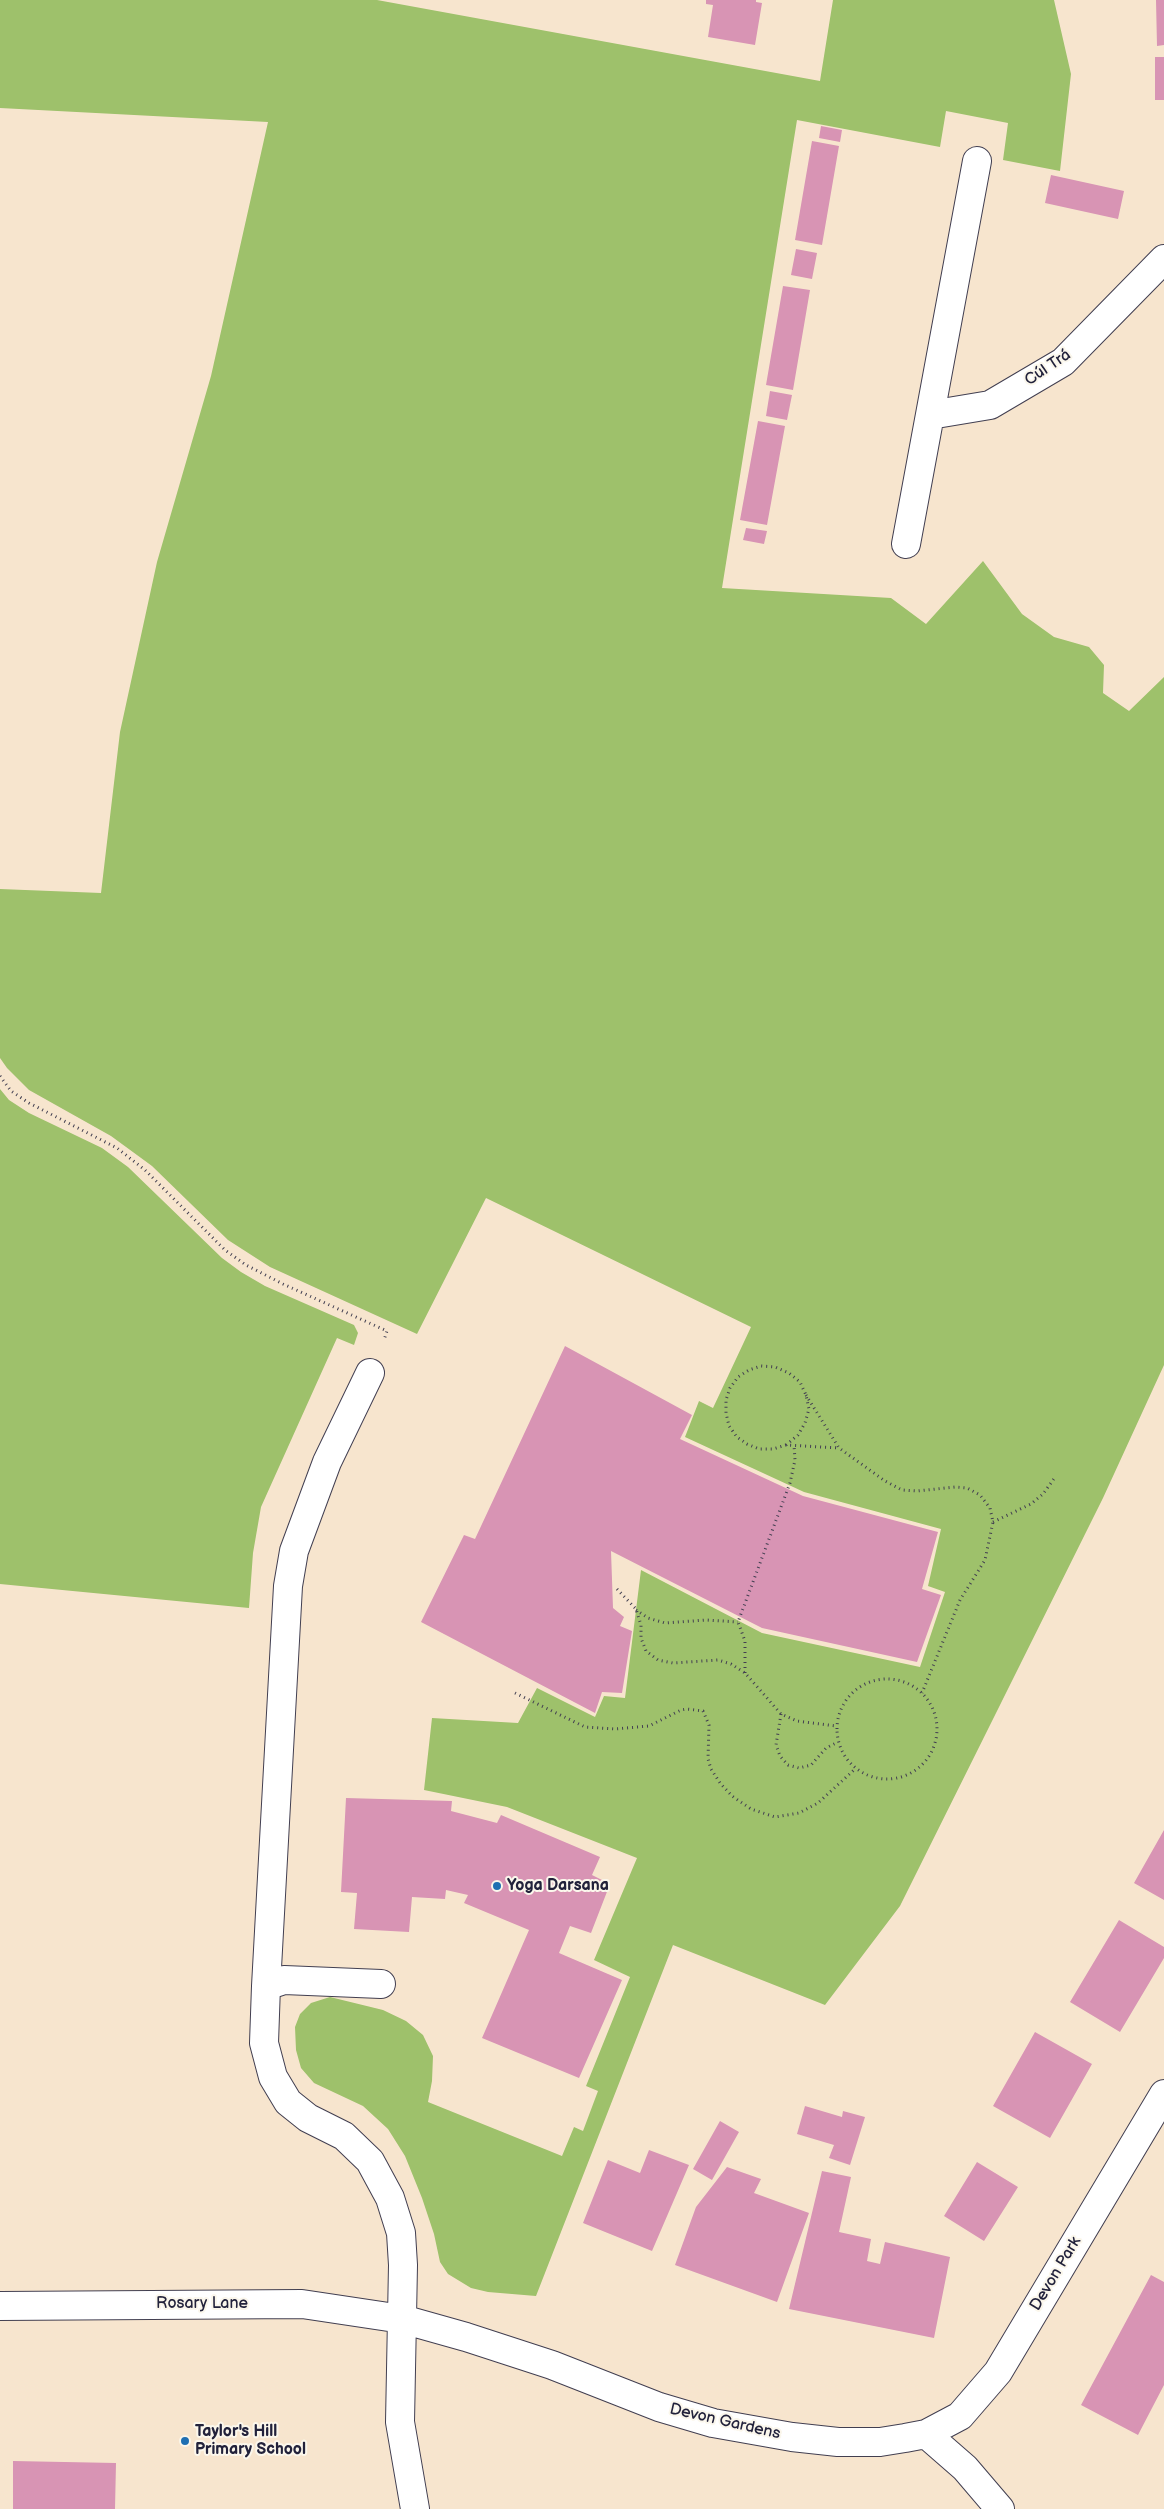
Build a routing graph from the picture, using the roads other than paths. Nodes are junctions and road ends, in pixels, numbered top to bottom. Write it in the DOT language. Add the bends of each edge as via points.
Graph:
graph roads {
  1 [pos="978,161"];
  2 [pos="1164,259"];
  3 [pos="930,415"];
  4 [pos="906,544"];
  5 [pos="370,1373"];
  6 [pos="381,1984"];
  7 [pos="266,1986"];
  8 [pos="1164,2094"];
  9 [pos="0,2306"];
  10 [pos="402,2319"];
  11 [pos="926,2434"];
  12 [pos="415,2509"];
  13 [pos="1000,2509"];
  1 -- 3 [label="street"];
  2 -- 3 [label="street, Cúl Trá" via="1063,362 990,405"];
  3 -- 4 [label="street"];
  5 -- 7 [label="street" via="324,1470 292,1560"];
  6 -- 7 [label="street" via="284,1980"];
  7 -- 10 [label="street" via="264,2044 273,2077 288,2102 308,2118 344,2136 370,2162 390,2198 400,2233"];
  8 -- 11 [label="street, Devon Park" via="998,2372 960,2416"];
  9 -- 10 [label="street, Rosary Lane" via="302,2304"];
  10 -- 11 [label="street, Devon Gardens" via="552,2365 659,2407 713,2423 838,2442 880,2442"];
  10 -- 12 [label="street" via="400,2422"];
  11 -- 13 [label="street" via="965,2468"];
}
